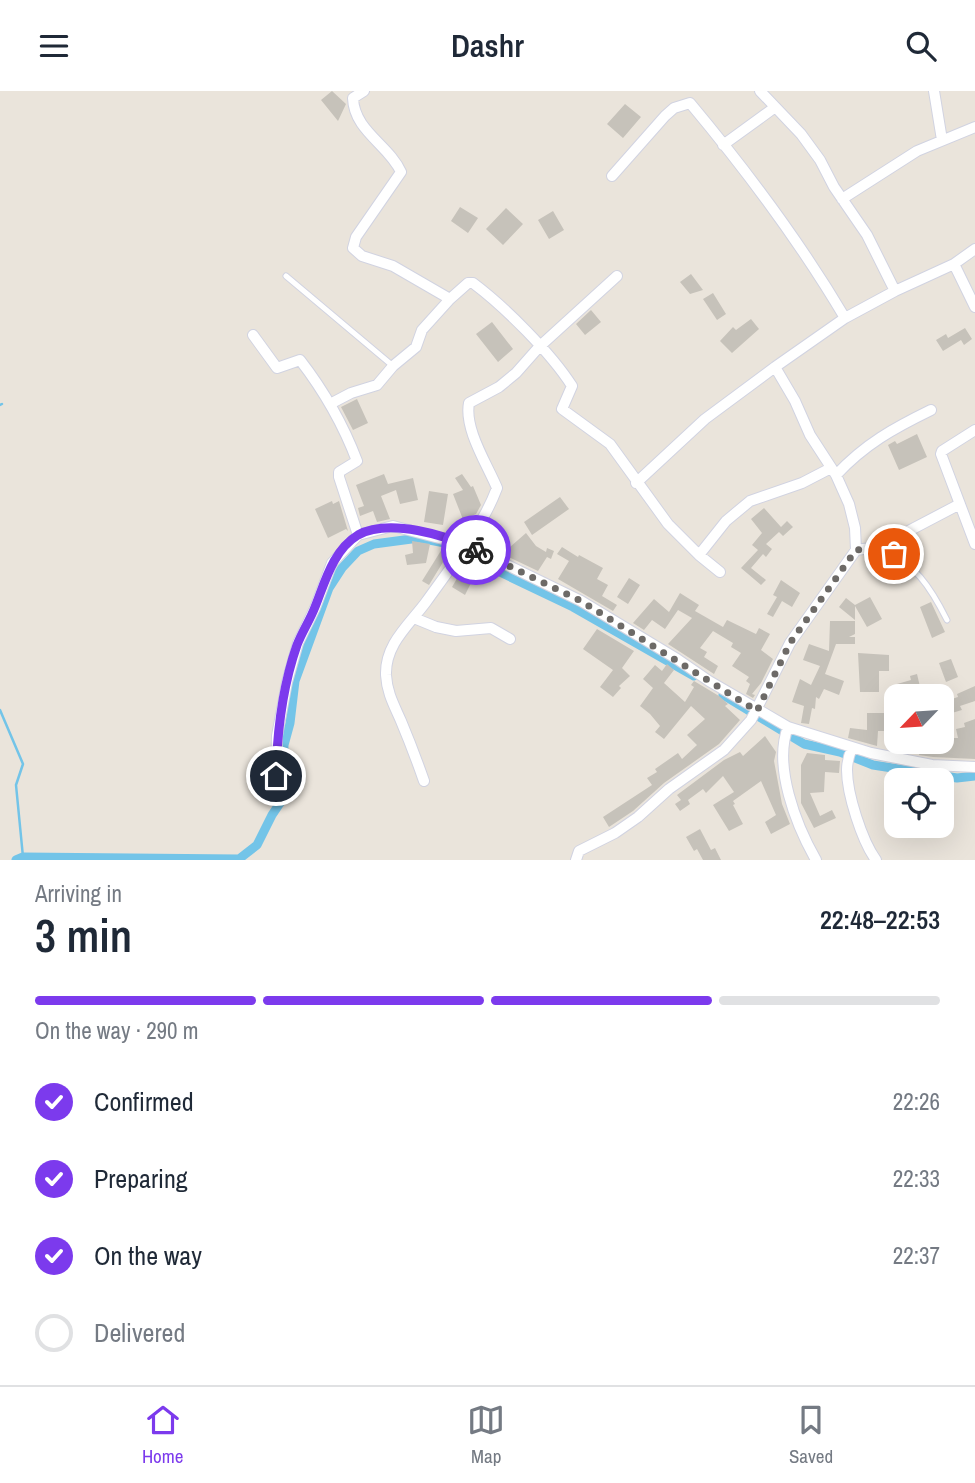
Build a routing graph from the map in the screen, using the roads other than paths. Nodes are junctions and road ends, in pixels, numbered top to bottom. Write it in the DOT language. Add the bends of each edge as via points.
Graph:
graph roads {
  1 [pos="364,91"];
  2 [pos="760,91"];
  3 [pos="934,91"];
  4 [pos="774,108"];
  5 [pos="975,127"];
  6 [pos="942,140"];
  7 [pos="723,145"];
  8 [pos="612,176"];
  9 [pos="842,199"];
  10 [pos="975,249"];
  11 [pos="954,264"];
  12 [pos="286,276"];
  13 [pos="617,276"];
  14 [pos="895,291"];
  15 [pos="450,299"];
  16 [pos="975,307"];
  17 [pos="845,318"];
  18 [pos="253,335"];
  19 [pos="539,347"];
  20 [pos="393,366"];
  21 [pos="775,367"];
  22 [pos="330,404"];
  23 [pos="931,410"];
  24 [pos="975,430"];
  25 [pos="834,471"];
  26 [pos="636,483"];
  27 [pos="960,504"];
  28 [pos="358,535"];
  29 [pos="975,544"];
  30 [pos="464,546"];
  31 [pos="878,547"];
  32 [pos="856,550"];
  33 [pos="699,555"];
  34 [pos="720,572"];
  35 [pos="414,618"];
  36 [pos="947,620"];
  37 [pos="510,639"];
  38 [pos="755,715"];
  39 [pos="786,732"];
  40 [pos="850,753"];
  41 [pos="975,767"];
  42 [pos="424,781"];
  43 [pos="270,793"];
  44 [pos="576,860"];
  45 [pos="816,860"];
  46 [pos="876,860"];
  1 -- 15 [label="street" via="353,98 353,108 401,172 352,248"];
  2 -- 4 [label="street"];
  3 -- 6 [label="street"];
  4 -- 7 [label="street"];
  4 -- 9 [label="street" via="801,134"];
  5 -- 6 [label="street"];
  6 -- 9 [label="street"];
  7 -- 8 [label="street" via="690,103 685,104 664,116"];
  7 -- 17 [label="street"];
  9 -- 14 [label="street" via="867,235"];
  10 -- 11 [label="street"];
  11 -- 14 [label="street"];
  11 -- 16 [label="street"];
  12 -- 20 [label="lane"];
  13 -- 19 [label="street"];
  14 -- 17 [label="street"];
  15 -- 19 [label="street" via="473,283"];
  15 -- 20 [label="street" via="422,330 416,347"];
  17 -- 21 [label="street"];
  18 -- 22 [label="street" via="277,368 300,360"];
  19 -- 26 [label="street" via="572,386 562,409 610,444"];
  19 -- 30 [label="street" via="499,387 469,403 475,442 497,488"];
  20 -- 22 [label="street" via="377,385"];
  21 -- 25 [label="street"];
  21 -- 26 [label="street" via="705,419"];
  22 -- 28 [label="street" via="357,461 338,477"];
  23 -- 25 [label="street" via="882,436"];
  24 -- 27 [label="street" via="941,454"];
  25 -- 32 [label="street" via="849,504"];
  25 -- 33 [label="street" via="750,501 726,521"];
  26 -- 33 [label="street"];
  27 -- 29 [label="street"];
  27 -- 31 [label="street"];
  28 -- 30 [label="street" via="393,526"];
  28 -- 43 [label="street" via="332,563 298,643 281,709 276,776"];
  30 -- 35 [label="street"];
  30 -- 38 [label="street" via="581,601"];
  31 -- 32 [label="street"];
  31 -- 36 [label="lane" via="894,554 930,587"];
  32 -- 38 [label="street" via="790,643"];
  33 -- 34 [label="street"];
  35 -- 37 [label="street" via="456,631 491,628"];
  35 -- 42 [label="street" via="394,643 386,675 390,702"];
  38 -- 39 [label="street"];
  38 -- 44 [label="street" via="724,750 638,817 579,851"];
  39 -- 40 [label="street"];
  39 -- 45 [label="street" via="781,757 787,792"];
  40 -- 41 [label="street"];
  40 -- 46 [label="street" via="849,789"];
}
